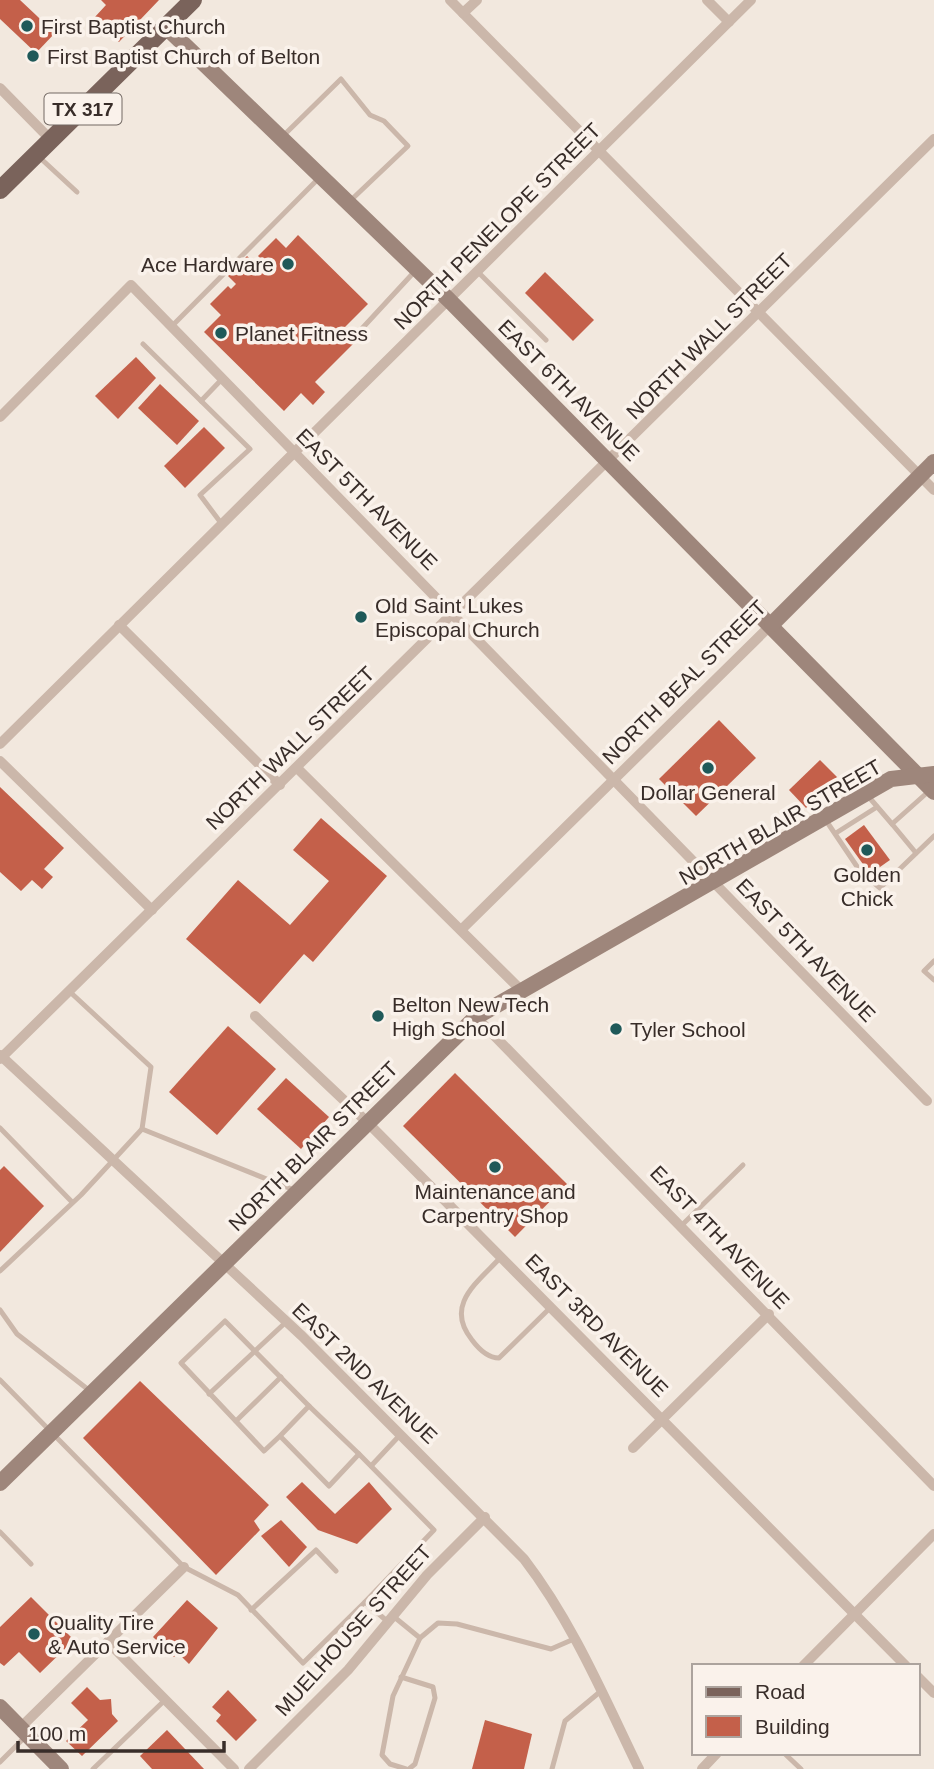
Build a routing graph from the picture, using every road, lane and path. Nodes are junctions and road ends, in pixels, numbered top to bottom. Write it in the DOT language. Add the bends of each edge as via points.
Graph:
graph roads {
  1 [pos="193,0"];
  2 [pos="450,0"];
  3 [pos="477,0"];
  4 [pos="707,0"];
  5 [pos="751,0"];
  6 [pos="463,13"];
  7 [pos="729,22"];
  8 [pos="166,27"];
  9 [pos="0,88"];
  10 [pos="280,138"];
  11 [pos="51,139"];
  12 [pos="934,139"];
  13 [pos="598,152"];
  14 [pos="36,155"];
  15 [pos="320,177"];
  16 [pos="0,190"];
  17 [pos="76,192"];
  18 [pos="347,204"];
  19 [pos="417,268"];
  20 [pos="478,272"];
  21 [pos="449,300"];
  22 [pos="757,314"];
  23 [pos="173,326"];
  24 [pos="356,335"];
  25 [pos="546,340"];
  26 [pos="142,344"];
  27 [pos="224,378"];
  28 [pos="201,401"];
  29 [pos="0,417"];
  30 [pos="295,454"];
  31 [pos="610,461"];
  32 [pos="934,462"];
  33 [pos="920,476"];
  34 [pos="934,490"];
  35 [pos="223,525"];
  36 [pos="454,614"];
  37 [pos="772,624"];
  38 [pos="119,625"];
  39 [pos="0,744"];
  40 [pos="0,761"];
  41 [pos="297,768"];
  42 [pos="615,779"];
  43 [pos="929,783"];
  44 [pos="280,785"];
  45 [pos="866,794"];
  46 [pos="877,807"];
  47 [pos="825,818"];
  48 [pos="892,824"];
  49 [pos="836,833"];
  50 [pos="934,836"];
  51 [pos="916,853"];
  52 [pos="715,883"];
  53 [pos="152,910"];
  54 [pos="461,930"];
  55 [pos="934,961"];
  56 [pos="934,980"];
  57 [pos="69,991"];
  58 [pos="523,992"];
  59 [pos="255,1016"];
  60 [pos="476,1017"];
  61 [pos="1,1057"];
  62 [pos="930,1098"];
  63 [pos="366,1122"];
  64 [pos="0,1128"];
  65 [pos="142,1129"];
  66 [pos="111,1160"];
  67 [pos="743,1165"];
  68 [pos="297,1191"];
  69 [pos="72,1202"];
  70 [pos="681,1226"];
  71 [pos="501,1257"];
  72 [pos="223,1265"];
  73 [pos="0,1271"];
  74 [pos="551,1307"];
  75 [pos="0,1310"];
  76 [pos="769,1314"];
  77 [pos="286,1322"];
  78 [pos="254,1351"];
  79 [pos="281,1377"];
  80 [pos="0,1380"];
  81 [pos="92,1393"];
  82 [pos="209,1394"];
  83 [pos="309,1406"];
  84 [pos="662,1418"];
  85 [pos="236,1422"];
  86 [pos="54,1432"];
  87 [pos="401,1434"];
  88 [pos="281,1436"];
  89 [pos="633,1448"];
  90 [pos="359,1454"];
  91 [pos="371,1466"];
  92 [pos="0,1483"];
  93 [pos="934,1486"];
  94 [pos="485,1517"];
  95 [pos="0,1532"];
  96 [pos="934,1534"];
  97 [pos="31,1564"];
  98 [pos="184,1567"];
  99 [pos="336,1571"];
  100 [pos="365,1602"];
  101 [pos="251,1610"];
  102 [pos="854,1614"];
  103 [pos="390,1619"];
  104 [pos="419,1638"];
  105 [pos="575,1639"];
  106 [pos="108,1642"];
  107 [pos="805,1664"];
  108 [pos="904,1664"];
  109 [pos="401,1677"];
  110 [pos="920,1680"];
  111 [pos="601,1691"];
  112 [pos="934,1693"];
  113 [pos="165,1700"];
  114 [pos="0,1707"];
  115 [pos="24,1731"];
  116 [pos="716,1755"];
  117 [pos="786,1755"];
  118 [pos="0,1762"];
  119 [pos="61,1769"];
  120 [pos="93,1769"];
  121 [pos="234,1769"];
  122 [pos="250,1769"];
  123 [pos="407,1769"];
  124 [pos="552,1769"];
  125 [pos="639,1769"];
  126 [pos="702,1769"];
  127 [pos="801,1769"];
  1 -- 8 [label="main road, TX 317"];
  2 -- 6 [label="street"];
  3 -- 6 [label="street"];
  4 -- 7 [label="street"];
  5 -- 7 [label="street, NORTH PENELOPE STREET"];
  6 -- 13 [label="street"];
  7 -- 13 [label="street, NORTH PENELOPE STREET"];
  8 -- 10 [label="street, EAST 6TH AVENUE"];
  8 -- 11 [label="main road, TX 317"];
  9 -- 11 [label="street"];
  10 -- 15 [label="street, EAST 6TH AVENUE"];
  10 -- 18 [label="lane" via="341,79 370,115 384,121 408,146"];
  11 -- 14 [label="main road, TX 317"];
  12 -- 22 [label="street, NORTH WALL STREET"];
  13 -- 20 [label="street, NORTH PENELOPE STREET"];
  13 -- 22 [label="street"];
  14 -- 16 [label="main road, TX 317"];
  14 -- 17 [label="lane"];
  15 -- 18 [label="street, EAST 6TH AVENUE"];
  15 -- 23 [label="lane"];
  18 -- 19 [label="street, EAST 6TH AVENUE"];
  19 -- 21 [label="street, EAST 6TH AVENUE"];
  19 -- 24 [label="lane"];
  20 -- 21 [label="street, NORTH PENELOPE STREET"];
  20 -- 25 [label="lane"];
  21 -- 30 [label="street, NORTH PENELOPE STREET"];
  21 -- 31 [label="street, EAST 6TH AVENUE"];
  22 -- 31 [label="street, NORTH WALL STREET"];
  22 -- 33 [label="street"];
  23 -- 27 [label="street, EAST 5TH AVENUE"];
  23 -- 29 [label="street, EAST 5TH AVENUE" via="131,285"];
  26 -- 28 [label="lane"];
  27 -- 28 [label="lane"];
  27 -- 30 [label="street, EAST 5TH AVENUE"];
  28 -- 35 [label="lane" via="250,449 200,495"];
  30 -- 35 [label="street, NORTH PENELOPE STREET"];
  30 -- 36 [label="street, EAST 5TH AVENUE"];
  31 -- 36 [label="street, NORTH WALL STREET"];
  31 -- 37 [label="street, EAST 6TH AVENUE"];
  32 -- 33 [label="street, NORTH BEAL STREET"];
  33 -- 34 [label="street"];
  33 -- 37 [label="street, NORTH BEAL STREET"];
  35 -- 38 [label="street, NORTH PENELOPE STREET"];
  36 -- 41 [label="street, NORTH WALL STREET"];
  36 -- 42 [label="street, EAST 5TH AVENUE"];
  37 -- 42 [label="street, NORTH BEAL STREET"];
  37 -- 43 [label="street, EAST 6TH AVENUE"];
  38 -- 39 [label="street, NORTH PENELOPE STREET"];
  38 -- 44 [label="street"];
  40 -- 53 [label="street"];
  41 -- 44 [label="street, NORTH WALL STREET"];
  41 -- 54 [label="street"];
  42 -- 52 [label="street, EAST 5TH AVENUE"];
  42 -- 54 [label="street, NORTH BEAL STREET"];
  43 -- 45 [label="street, NORTH BLAIR STREET" via="891,779"];
  43 -- 48 [label="lane"];
  44 -- 53 [label="street, NORTH WALL STREET"];
  45 -- 46 [label="lane"];
  45 -- 47 [label="street, NORTH BLAIR STREET"];
  46 -- 48 [label="lane"];
  46 -- 49 [label="lane"];
  47 -- 49 [label="lane"];
  47 -- 52 [label="street, NORTH BLAIR STREET"];
  48 -- 51 [label="lane"];
  49 -- 51 [label="lane" via="841,846 880,888"];
  50 -- 51 [label="lane"];
  52 -- 58 [label="street, NORTH BLAIR STREET"];
  52 -- 62 [label="street, EAST 5TH AVENUE"];
  53 -- 57 [label="street, NORTH WALL STREET"];
  54 -- 58 [label="street"];
  55 -- 56 [label="lane" via="925,971"];
  57 -- 61 [label="street, NORTH WALL STREET"];
  57 -- 65 [label="lane" via="151,1067"];
  58 -- 60 [label="street, NORTH BLAIR STREET"];
  59 -- 63 [label="street, EAST 3RD AVENUE"];
  60 -- 63 [label="street, NORTH BLAIR STREET"];
  60 -- 70 [label="street, EAST 4TH AVENUE"];
  61 -- 66 [label="street, EAST 2ND AVENUE"];
  63 -- 68 [label="street, NORTH BLAIR STREET"];
  63 -- 71 [label="street, EAST 3RD AVENUE"];
  64 -- 69 [label="lane"];
  65 -- 66 [label="lane"];
  65 -- 68 [label="lane"];
  66 -- 69 [label="lane"];
  66 -- 72 [label="street, EAST 2ND AVENUE"];
  67 -- 70 [label="lane"];
  68 -- 72 [label="street, NORTH BLAIR STREET"];
  69 -- 73 [label="lane"];
  70 -- 76 [label="street, EAST 4TH AVENUE"];
  71 -- 74 [label="street, EAST 3RD AVENUE"];
  71 -- 74 [label="lane" via="460,1309 460,1326 477,1347 499,1358"];
  72 -- 77 [label="street, EAST 2ND AVENUE"];
  72 -- 81 [label="street, NORTH BLAIR STREET"];
  74 -- 84 [label="street, EAST 3RD AVENUE"];
  75 -- 81 [label="lane" via="17,1334"];
  76 -- 84 [label="street"];
  76 -- 93 [label="street, EAST 4TH AVENUE"];
  77 -- 78 [label="lane"];
  77 -- 87 [label="street, EAST 2ND AVENUE"];
  78 -- 79 [label="lane"];
  78 -- 82 [label="lane"];
  78 -- 82 [label="lane" via="225,1321 181,1363"];
  79 -- 83 [label="lane"];
  79 -- 85 [label="lane"];
  80 -- 86 [label="lane"];
  81 -- 86 [label="street, NORTH BLAIR STREET"];
  82 -- 85 [label="lane"];
  83 -- 88 [label="lane"];
  83 -- 90 [label="lane"];
  84 -- 89 [label="street"];
  84 -- 102 [label="street, EAST 3RD AVENUE"];
  85 -- 88 [label="lane" via="264,1451"];
  86 -- 92 [label="street, NORTH BLAIR STREET"];
  86 -- 98 [label="lane"];
  87 -- 91 [label="lane"];
  87 -- 94 [label="street, EAST 2ND AVENUE"];
  88 -- 90 [label="lane" via="329,1486"];
  90 -- 91 [label="lane"];
  91 -- 100 [label="lane" via="434,1530"];
  94 -- 103 [label="street, MUELHOUSE STREET"];
  94 -- 105 [label="street, EAST 2ND AVENUE" via="550,1592"];
  95 -- 97 [label="lane"];
  96 -- 102 [label="street"];
  98 -- 101 [label="lane" via="238,1595"];
  98 -- 106 [label="street"];
  99 -- 101 [label="lane" via="316,1550"];
  100 -- 101 [label="lane" via="303,1663"];
  100 -- 103 [label="lane"];
  102 -- 107 [label="street"];
  102 -- 108 [label="street, EAST 3RD AVENUE"];
  103 -- 104 [label="lane"];
  103 -- 122 [label="street, MUELHOUSE STREET" via="348,1670"];
  104 -- 105 [label="lane" via="438,1623 551,1649"];
  104 -- 109 [label="lane"];
  105 -- 111 [label="street, EAST 2ND AVENUE"];
  106 -- 113 [label="street"];
  106 -- 115 [label="street"];
  109 -- 123 [label="lane" via="382,1755 390,1764"];
  109 -- 123 [label="lane" via="433,1688 435,1698 415,1764"];
  110 -- 112 [label="street"];
  111 -- 124 [label="lane" via="565,1721"];
  111 -- 125 [label="street, EAST 2ND AVENUE"];
  113 -- 120 [label="lane"];
  113 -- 121 [label="street"];
  114 -- 115 [label="street"];
  115 -- 118 [label="lane"];
  115 -- 119 [label="street"];
  116 -- 126 [label="street"];
  117 -- 127 [label="lane"];
}
